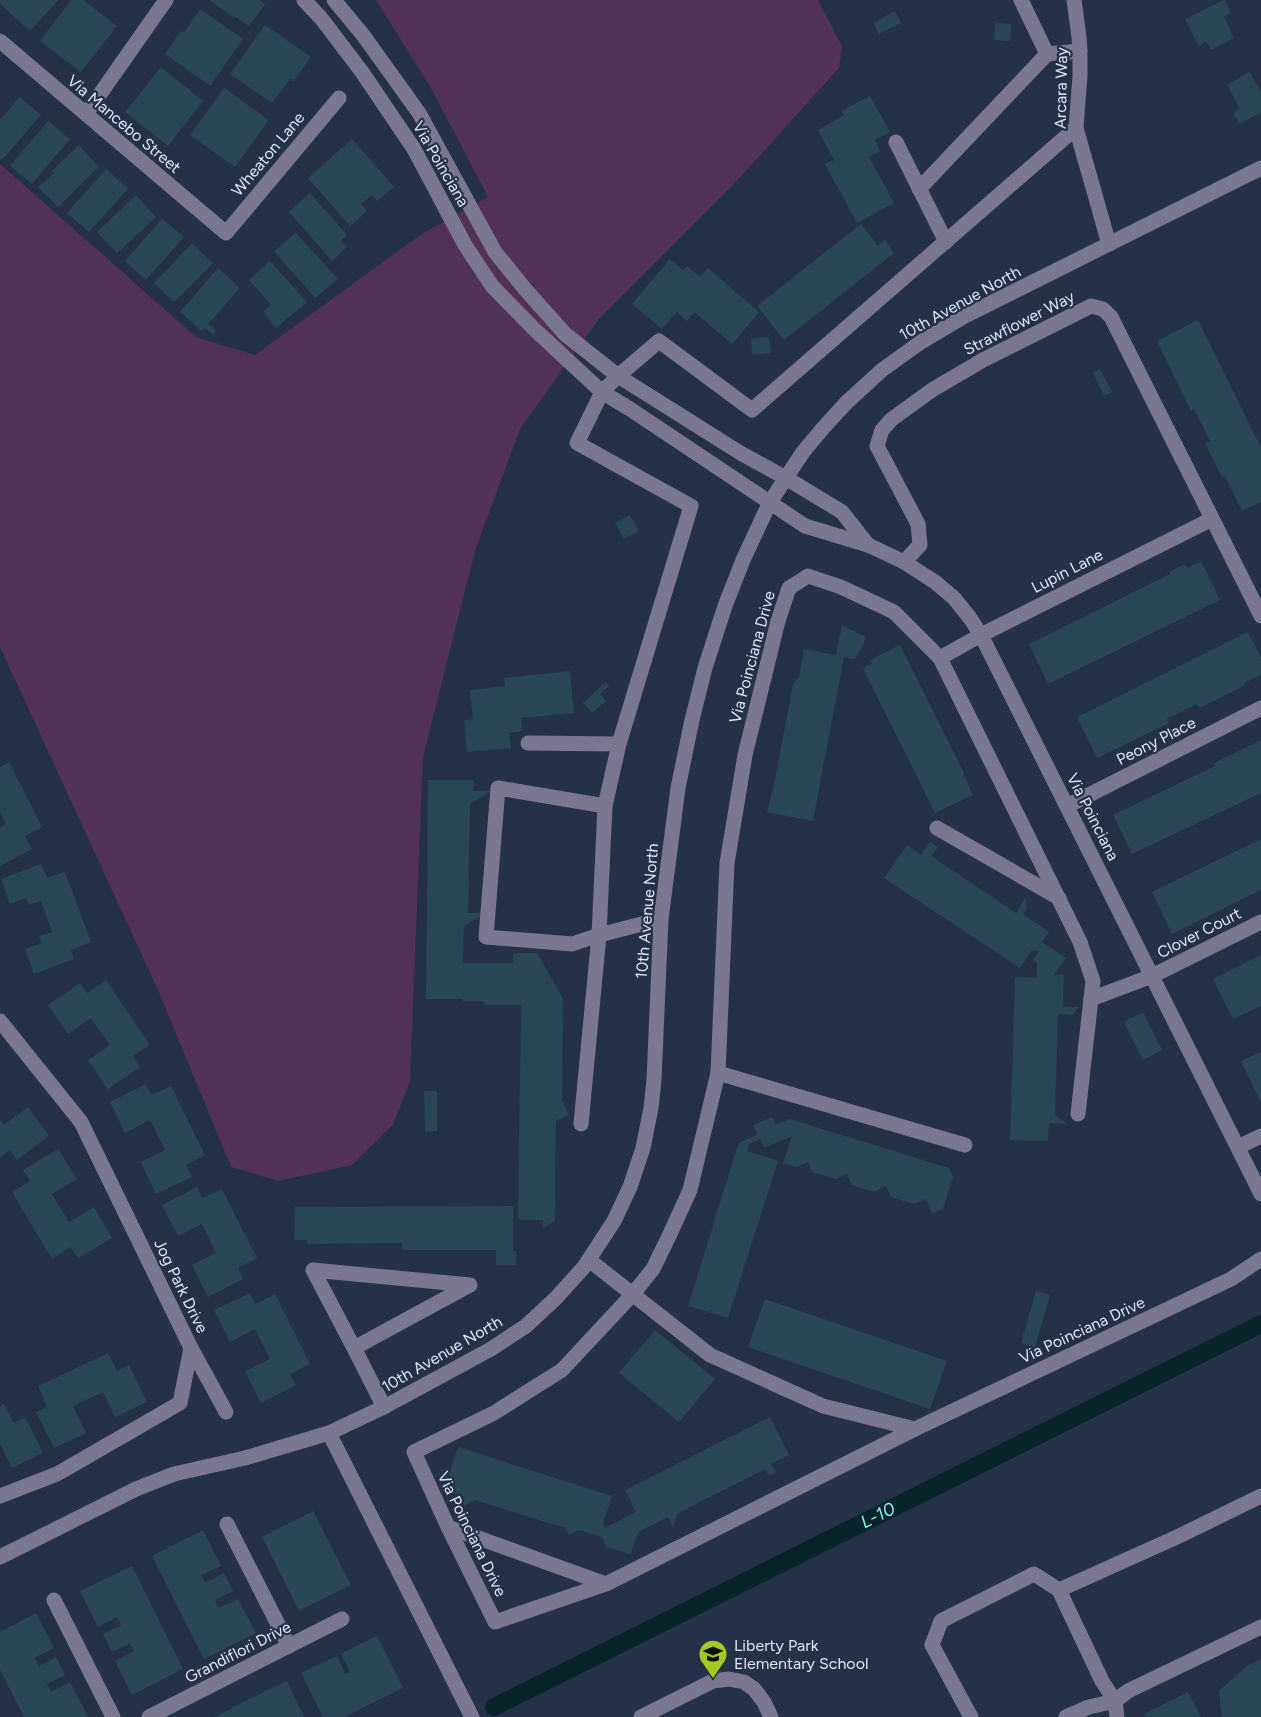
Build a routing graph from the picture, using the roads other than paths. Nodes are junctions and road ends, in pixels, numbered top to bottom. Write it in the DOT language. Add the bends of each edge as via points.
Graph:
graph roads {
  1 [pos="166,0"];
  2 [pos="304,0"];
  3 [pos="334,0"];
  4 [pos="1021,0"];
  5 [pos="1074,0"];
  6 [pos="0,41"];
  7 [pos="1080,51"];
  8 [pos="1047,54"];
  9 [pos="339,98"];
  10 [pos="86,114"];
  11 [pos="1076,128"];
  12 [pos="896,142"];
  13 [pos="1261,168"];
  14 [pos="919,189"];
  15 [pos="226,233"];
  16 [pos="946,242"];
  17 [pos="1109,244"];
  18 [pos="560,328"];
  19 [pos="549,343"];
  20 [pos="618,376"];
  21 [pos="602,392"];
  22 [pos="786,478"];
  23 [pos="770,502"];
  24 [pos="1212,519"];
  25 [pos="868,545"];
  26 [pos="904,562"];
  27 [pos="1261,616"];
  28 [pos="981,634"];
  29 [pos="940,658"];
  30 [pos="1261,708"];
  31 [pos="528,743"];
  32 [pos="619,744"];
  33 [pos="605,806"];
  34 [pos="1067,806"];
  35 [pos="937,828"];
  36 [pos="1059,898"];
  37 [pos="661,919"];
  38 [pos="1261,922"];
  39 [pos="599,935"];
  40 [pos="1152,976"];
  41 [pos="1091,999"];
  42 [pos="0,1021"];
  43 [pos="718,1073"];
  44 [pos="1078,1114"];
  45 [pos="581,1124"];
  46 [pos="1261,1136"];
  47 [pos="965,1145"];
  48 [pos="1238,1148"];
  49 [pos="1261,1194"];
  50 [pos="1261,1259"];
  51 [pos="589,1260"];
  52 [pos="632,1294"];
  53 [pos="191,1348"];
  54 [pos="354,1348"];
  55 [pos="384,1407"];
  56 [pos="226,1412"];
  57 [pos="915,1429"];
  58 [pos="329,1433"];
  59 [pos="0,1496"];
  60 [pos="1261,1496"];
  61 [pos="227,1524"];
  62 [pos="448,1527"];
  63 [pos="0,1557"];
  64 [pos="606,1584"];
  65 [pos="1059,1590"];
  66 [pos="54,1600"];
  67 [pos="342,1619"];
  68 [pos="1261,1627"];
  69 [pos="289,1646"];
  70 [pos="1115,1701"];
  71 [pos="667,1711"];
  72 [pos="113,1717"];
  73 [pos="149,1717"];
  74 [pos="472,1717"];
  75 [pos="641,1717"];
  76 [pos="771,1717"];
  77 [pos="971,1717"];
  78 [pos="1066,1717"];
  79 [pos="1117,1717"];
  1 -- 10 [label="street"];
  2 -- 19 [label="street, Via Poinciana" via="362,72 414,149 492,286"];
  3 -- 18 [label="street, Via Poinciana" via="419,113 495,252"];
  4 -- 8 [label="street"];
  5 -- 7 [label="street, Arcara Way"];
  6 -- 10 [label="street, Via Mancebo Street"];
  7 -- 8 [label="street"];
  7 -- 11 [label="street, Arcara Way"];
  8 -- 14 [label="street"];
  9 -- 15 [label="street, Wheaton Lane"];
  10 -- 15 [label="street, Via Mancebo Street"];
  11 -- 16 [label="street"];
  11 -- 17 [label="street, Arcara Way"];
  12 -- 14 [label="street"];
  13 -- 17 [label="street, 10th Avenue North"];
  14 -- 16 [label="street"];
  16 -- 20 [label="street" via="752,410 659,340"];
  17 -- 22 [label="street, 10th Avenue North" via="963,317 882,370 846,403"];
  18 -- 19 [label="street"];
  18 -- 20 [label="street, Via Poinciana"];
  19 -- 21 [label="street, Via Poinciana"];
  20 -- 21 [label="street"];
  20 -- 22 [label="street, Via Poinciana"];
  21 -- 23 [label="street, Via Poinciana"];
  21 -- 32 [label="street" via="577,443 691,506"];
  22 -- 23 [label="street, 10th Avenue North"];
  22 -- 25 [label="street, Via Poinciana" via="842,512"];
  23 -- 25 [label="street, Via Poinciana" via="805,526"];
  23 -- 37 [label="street, 10th Avenue North" via="739,569 705,668 678,788"];
  24 -- 26 [label="street, Strawflower Way" via="1111,317 1103,309 1091,306 932,390 882,430 877,446 918,524 920,545"];
  24 -- 27 [label="street, Strawflower Way"];
  24 -- 28 [label="street, Lupin Lane"];
  25 -- 26 [label="street, Via Poinciana"];
  26 -- 28 [label="street, Via Poinciana" via="954,598"];
  28 -- 29 [label="street, Lupin Lane"];
  28 -- 34 [label="street, Via Poinciana"];
  29 -- 36 [label="street, Via Poinciana Drive"];
  29 -- 43 [label="street, Via Poinciana Drive" via="894,612 841,587 808,576 789,588 745,755 727,863"];
  30 -- 34 [label="street, Peony Place"];
  31 -- 32 [label="street"];
  32 -- 33 [label="street"];
  33 -- 39 [label="street"];
  33 -- 39 [label="street" via="498,788 486,936 572,944"];
  34 -- 40 [label="street, Via Poinciana"];
  35 -- 36 [label="street"];
  36 -- 41 [label="street, Via Poinciana Drive" via="1094,981"];
  37 -- 39 [label="street"];
  37 -- 51 [label="street, 10th Avenue North" via="654,1080 643,1148 614,1221"];
  38 -- 40 [label="street, Clover Court"];
  39 -- 45 [label="street"];
  40 -- 41 [label="street"];
  40 -- 48 [label="street, Via Poinciana"];
  41 -- 44 [label="street, Via Poinciana Drive"];
  42 -- 53 [label="street, Jog Park Drive" via="81,1122"];
  43 -- 47 [label="street"];
  43 -- 52 [label="street, Via Poinciana Drive" via="690,1190 653,1269"];
  46 -- 48 [label="street"];
  48 -- 49 [label="street"];
  50 -- 57 [label="street, Via Poinciana Drive" via="1231,1279"];
  51 -- 52 [label="street"];
  51 -- 55 [label="street, 10th Avenue North" via="526,1326"];
  52 -- 57 [label="street" via="710,1355 824,1406"];
  52 -- 62 [label="street, Via Poinciana Drive" via="562,1370 494,1413 414,1452"];
  53 -- 56 [label="street"];
  53 -- 59 [label="street, Jog Park Drive" via="180,1403 57,1474"];
  54 -- 54 [label="street" via="383,1332 470,1285 313,1270"];
  54 -- 55 [label="street"];
  55 -- 58 [label="street, 10th Avenue North"];
  57 -- 64 [label="street, Via Poinciana Drive"];
  58 -- 63 [label="street, 10th Avenue North" via="174,1474"];
  58 -- 74 [label="street"];
  60 -- 65 [label="street"];
  61 -- 69 [label="street"];
  62 -- 64 [label="street"];
  62 -- 64 [label="street, Via Poinciana Drive" via="495,1622"];
  65 -- 70 [label="street"];
  65 -- 77 [label="street" via="1034,1574 941,1620 932,1644"];
  66 -- 72 [label="street"];
  67 -- 69 [label="street, Grandiflori Drive"];
  68 -- 70 [label="street" via="1128,1691"];
  69 -- 73 [label="street, Grandiflori Drive"];
  70 -- 78 [label="street"];
  70 -- 79 [label="street"];
  71 -- 75 [label="street"];
  71 -- 76 [label="street" via="713,1681 729,1679 754,1689"];
}
